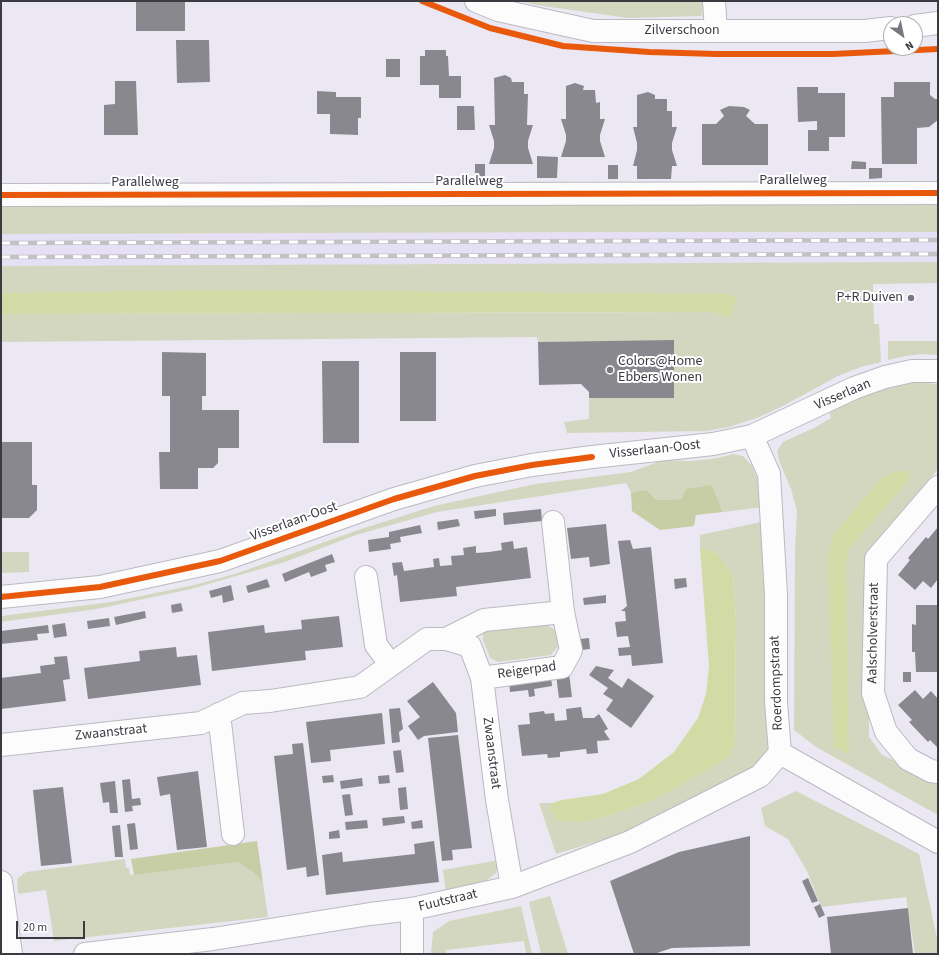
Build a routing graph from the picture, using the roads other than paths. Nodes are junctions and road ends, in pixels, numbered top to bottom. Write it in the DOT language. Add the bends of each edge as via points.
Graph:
graph roads {
  1 [pos="476,1"];
  2 [pos="714,1"];
  3 [pos="938,23"];
  4 [pos="923,25"];
  5 [pos="883,29"];
  6 [pos="716,31"];
  7 [pos="938,193"];
  8 [pos="1,195"];
  9 [pos="938,371"];
  10 [pos="752,436"];
  11 [pos="938,487"];
  12 [pos="553,522"];
  13 [pos="366,577"];
  14 [pos="1,597"];
  15 [pos="563,612"];
  16 [pos="446,639"];
  17 [pos="391,665"];
  18 [pos="482,678"];
  19 [pos="220,714"];
  20 [pos="1,745"];
  21 [pos="780,754"];
  22 [pos="938,772"];
  23 [pos="233,834"];
  24 [pos="938,842"];
  25 [pos="1,882"];
  26 [pos="512,886"];
  27 [pos="412,909"];
  28 [pos="214,946"];
  29 [pos="11,954"];
  30 [pos="85,954"];
  31 [pos="412,954"];
  1 -- 6 [label="street, Zilverschoon" via="498,10 594,30"];
  2 -- 6 [label="street"];
  3 -- 4 [label="street"];
  5 -- 6 [label="street, Zilverschoon"];
  7 -- 8 [label="street, Parallelweg"];
  9 -- 10 [label="street, Visserlaan" via="912,371 885,377 854,388"];
  10 -- 14 [label="street, Visserlaan-Oost" via="713,444 532,465 475,476 394,499 220,561 100,587"];
  10 -- 21 [label="street, Roerdompstraat" via="769,474 776,595 776,702"];
  11 -- 22 [label="street, Aalscholverstraat" via="876,559 873,693 886,732 908,759"];
  12 -- 15 [label="street"];
  13 -- 17 [label="street" via="376,645"];
  15 -- 16 [label="street, Zwaanstraat" via="484,620"];
  15 -- 18 [label="street, Reigerpad" via="572,650 562,667"];
  16 -- 17 [label="street, Zwaanstraat" via="427,639"];
  16 -- 18 [label="street, Zwaanstraat" via="470,646"];
  17 -- 19 [label="street, Zwaanstraat" via="360,687 243,703"];
  18 -- 26 [label="street, Zwaanstraat" via="497,800"];
  19 -- 20 [label="street, Zwaanstraat" via="201,723"];
  19 -- 23 [label="street"];
  21 -- 24 [label="street"];
  21 -- 26 [label="street, Fuutstraat" via="760,776 630,842"];
  25 -- 29 [label="street"];
  26 -- 27 [label="street, Fuutstraat"];
  27 -- 28 [label="street, Fuutstraat" via="370,914"];
  27 -- 31 [label="street"];
  28 -- 30 [label="street, Fuutstraat"];
}
